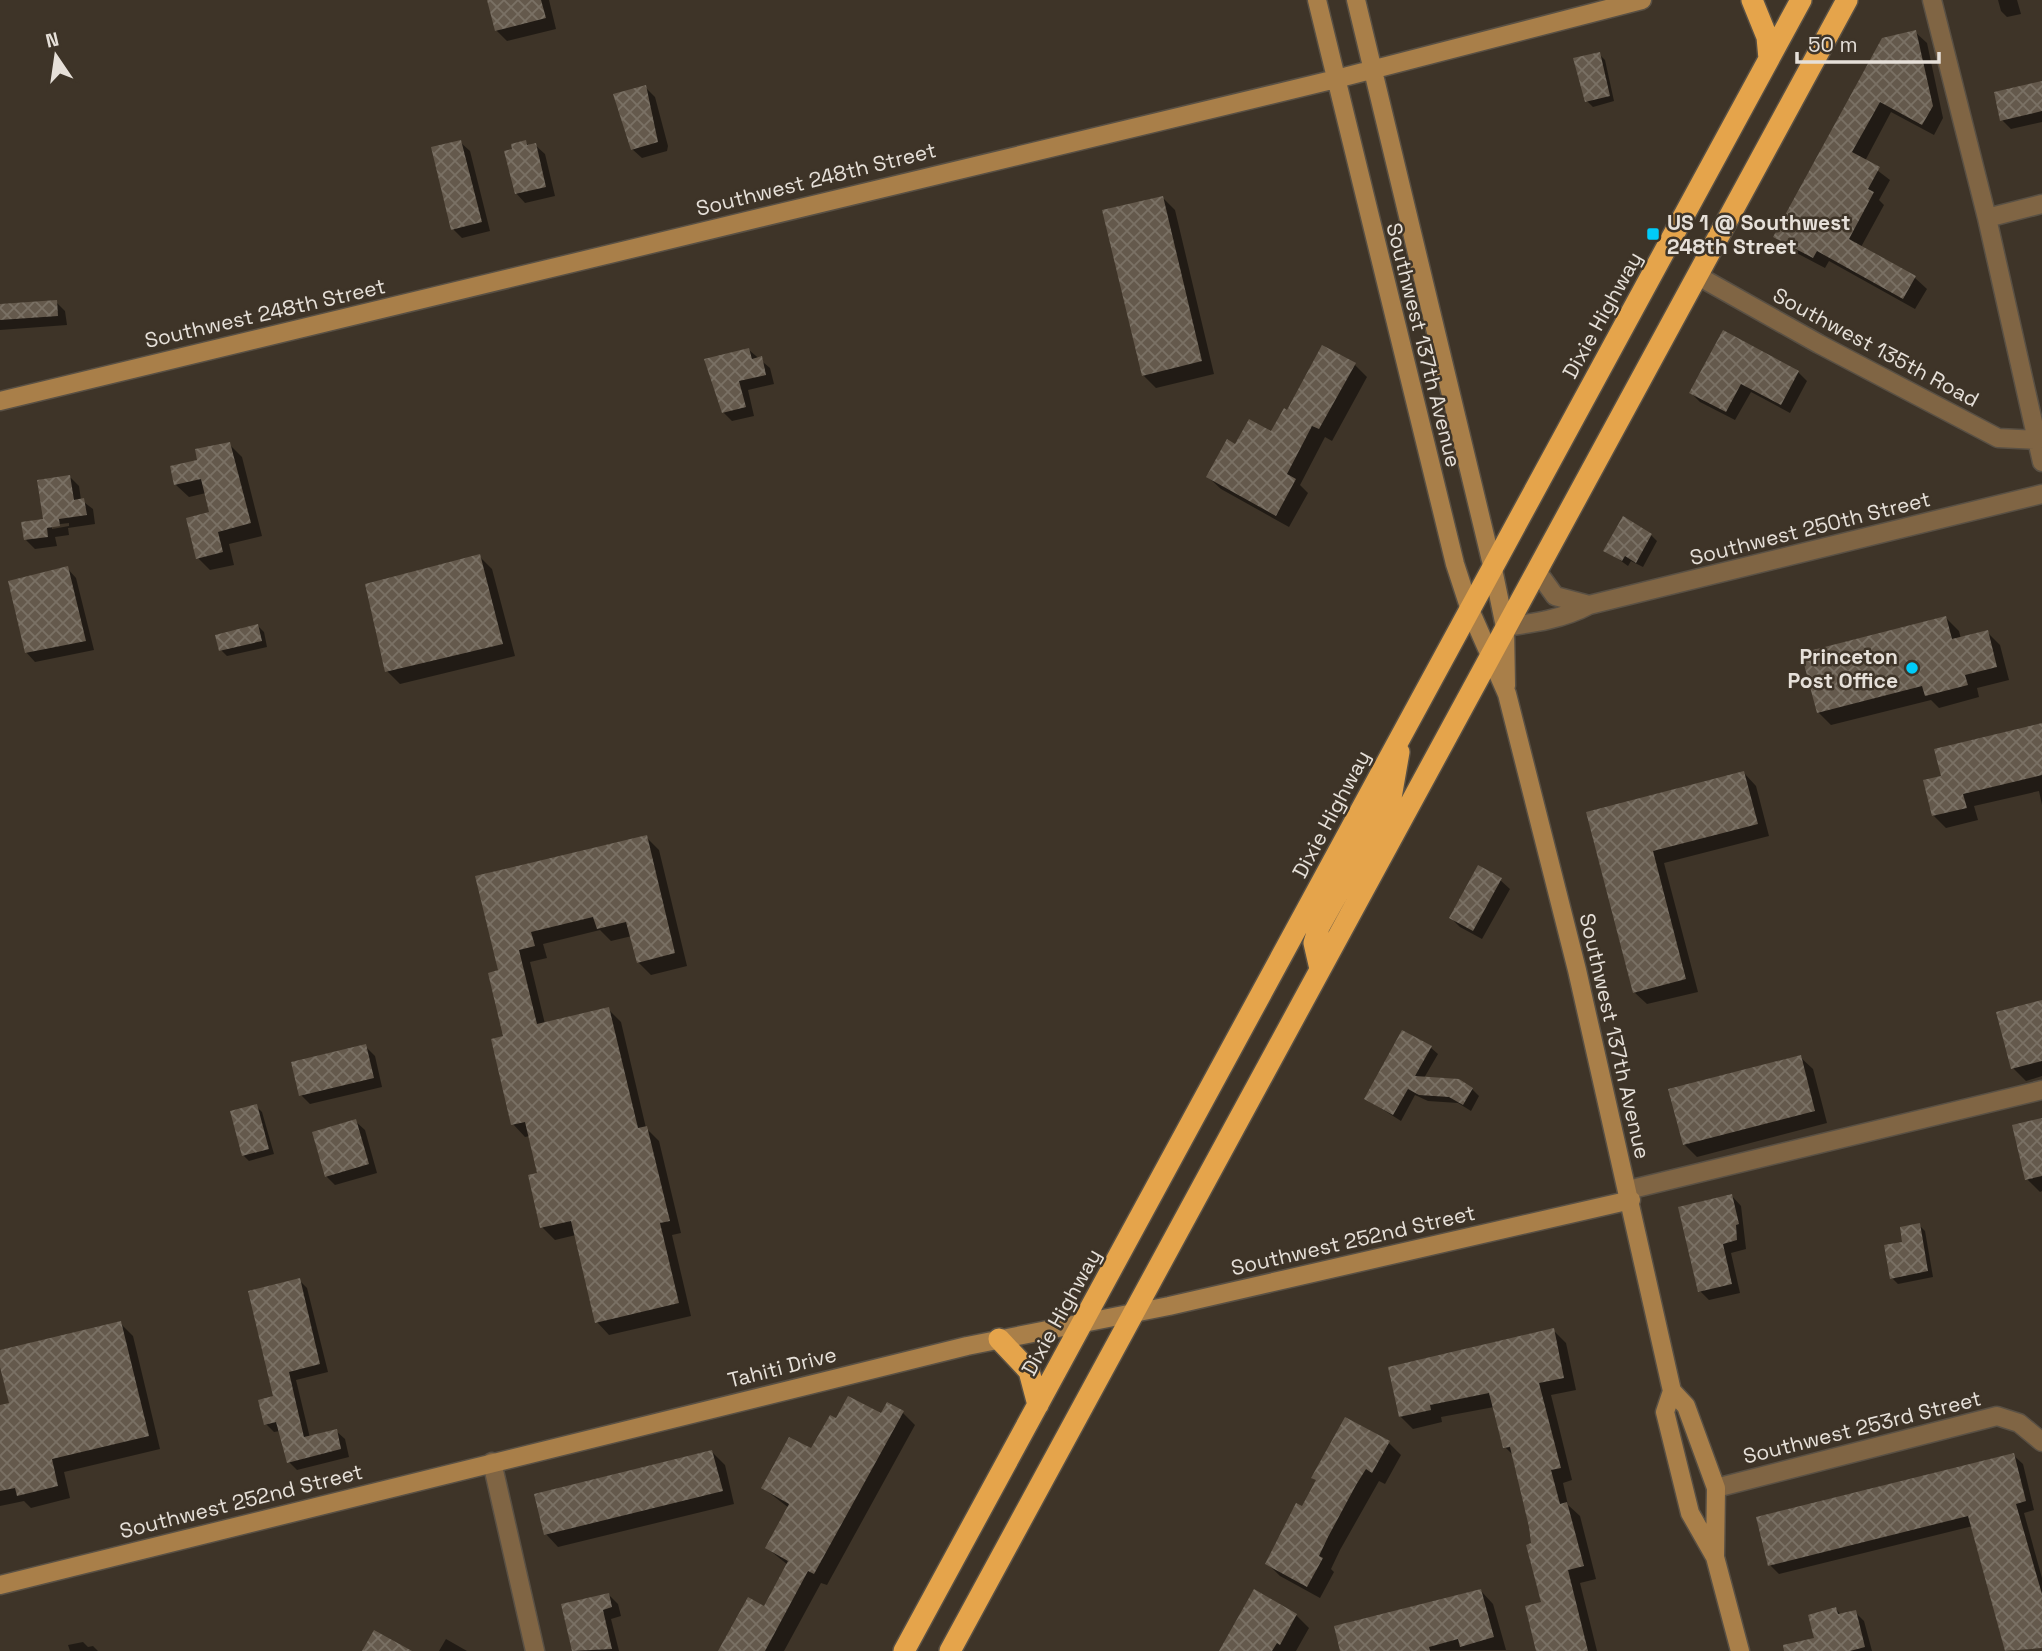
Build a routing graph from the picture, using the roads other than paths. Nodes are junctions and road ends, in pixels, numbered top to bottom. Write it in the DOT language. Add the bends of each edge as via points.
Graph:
graph roads {
  1 [pos="1317,0"];
  2 [pos="1356,0"];
  3 [pos="1642,0"];
  4 [pos="1752,0"];
  5 [pos="1801,0"];
  6 [pos="1847,0"];
  7 [pos="1932,0"];
  8 [pos="1769,59"];
  9 [pos="1372,70"];
  10 [pos="1336,79"];
  11 [pos="2042,204"];
  12 [pos="1987,218"];
  13 [pos="1698,276"];
  14 [pos="0,401"];
  15 [pos="2037,440"];
  16 [pos="2042,462"];
  17 [pos="2042,494"];
  18 [pos="1493,569"];
  19 [pos="1537,571"];
  20 [pos="1589,605"];
  21 [pos="1470,610"];
  22 [pos="1505,627"];
  23 [pos="1490,659"];
  24 [pos="1507,694"];
  25 [pos="1403,733"];
  26 [pos="1320,969"];
  27 [pos="2042,1090"];
  28 [pos="1629,1195"];
  29 [pos="1133,1313"];
  30 [pos="1084,1321"];
  31 [pos="999,1339"];
  32 [pos="1672,1391"];
  33 [pos="1038,1405"];
  34 [pos="2042,1442"];
  35 [pos="492,1462"];
  36 [pos="1716,1489"];
  37 [pos="1715,1557"];
  38 [pos="0,1585"];
  39 [pos="535,1651"];
  40 [pos="904,1651"];
  41 [pos="950,1651"];
  42 [pos="1740,1651"];
  1 -- 10 [label="street, Southwest 137th Avenue"];
  2 -- 9 [label="street, Southwest 137th Avenue"];
  3 -- 9 [label="street, Southwest 248th Street"];
  4 -- 8 [label="highway" via="1767,37"];
  5 -- 8 [label="highway, Dixie Highway"];
  6 -- 13 [label="highway"];
  7 -- 12 [label="street"];
  8 -- 18 [label="highway, Dixie Highway"];
  9 -- 10 [label="street, Southwest 248th Street"];
  9 -- 18 [label="street, Southwest 137th Avenue"];
  10 -- 14 [label="street, Southwest 248th Street"];
  10 -- 21 [label="street, Southwest 137th Avenue" via="1455,565"];
  11 -- 12 [label="street"];
  12 -- 15 [label="street"];
  13 -- 15 [label="street, Southwest 135th Road" via="1998,438"];
  13 -- 19 [label="highway"];
  15 -- 16 [label="street"];
  17 -- 20 [label="street, Southwest 250th Street"];
  18 -- 21 [label="highway, Dixie Highway"];
  18 -- 22 [label="street, Southwest 137th Avenue"];
  19 -- 20 [label="street, Southwest 250th Street" via="1556,596"];
  19 -- 22 [label="highway"];
  20 -- 22 [label="street, Southwest 250th Street" via="1574,613"];
  21 -- 23 [label="street, Southwest 137th Avenue"];
  21 -- 25 [label="highway, Dixie Highway"];
  22 -- 23 [label="highway"];
  22 -- 24 [label="street, Southwest 137th Avenue"];
  23 -- 24 [label="street, Southwest 137th Avenue"];
  23 -- 26 [label="highway"];
  24 -- 28 [label="street, Southwest 137th Avenue"];
  25 -- 26 [label="highway" via="1391,798 1319,927 1314,943"];
  25 -- 30 [label="highway, Dixie Highway"];
  26 -- 29 [label="highway"];
  27 -- 28 [label="street, Southwest 252nd Street"];
  28 -- 29 [label="street, Southwest 252nd Street"];
  28 -- 32 [label="street, Southwest 137th Avenue"];
  29 -- 30 [label="street, Southwest 252nd Street"];
  29 -- 41 [label="highway"];
  30 -- 31 [label="street, Tahiti Drive"];
  30 -- 33 [label="highway, Dixie Highway"];
  31 -- 33 [label="highway" via="1029,1371"];
  31 -- 35 [label="street, Tahiti Drive"];
  32 -- 36 [label="street, Southwest 137th Avenue" via="1686,1406"];
  32 -- 37 [label="street, Southwest 137th Avenue" via="1664,1412 1690,1513"];
  33 -- 40 [label="highway, Dixie Highway"];
  34 -- 36 [label="street, Southwest 253rd Street" via="2019,1423 1997,1416"];
  35 -- 38 [label="street, Southwest 252nd Street"];
  35 -- 39 [label="street"];
  36 -- 37 [label="street, Southwest 137th Avenue"];
  37 -- 42 [label="street, Southwest 137th Avenue"];
}
